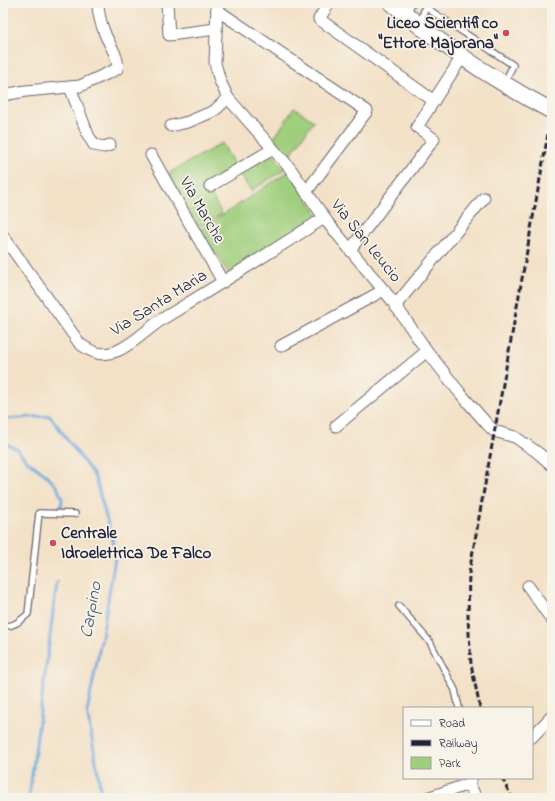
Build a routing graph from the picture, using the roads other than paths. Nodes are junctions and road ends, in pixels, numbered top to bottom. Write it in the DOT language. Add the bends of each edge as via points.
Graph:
graph roads {
  1 [pos="98,3"];
  2 [pos="167,3"];
  3 [pos="329,3"];
  4 [pos="392,3"];
  5 [pos="426,5"];
  6 [pos="217,6"];
  7 [pos="409,9"];
  8 [pos="419,26"];
  9 [pos="216,29"];
  10 [pos="462,57"];
  11 [pos="504,84"];
  12 [pos="70,87"];
  13 [pos="3,95"];
  14 [pos="228,98"];
  15 [pos="434,101"];
  16 [pos="552,111"];
  17 [pos="171,126"];
  18 [pos="110,145"];
  19 [pos="273,149"];
  20 [pos="151,155"];
  21 [pos="210,186"];
  22 [pos="306,192"];
  23 [pos="484,198"];
  24 [pos="324,218"];
  25 [pos="3,236"];
  26 [pos="350,250"];
  27 [pos="223,282"];
  28 [pos="384,290"];
  29 [pos="395,306"];
  30 [pos="281,346"];
  31 [pos="427,351"];
  32 [pos="336,426"];
  33 [pos="552,465"];
  34 [pos="75,514"];
  35 [pos="528,586"];
  36 [pos="399,606"];
  37 [pos="552,620"];
  38 [pos="3,625"];
  39 [pos="459,707"];
  40 [pos="552,716"];
  41 [pos="533,736"];
  42 [pos="470,781"];
  43 [pos="427,798"];
  44 [pos="476,798"];
  1 -- 12 [label="street" via="104,33 118,63 117,69 80,86"];
  2 -- 9 [label="street" via="169,35"];
  3 -- 15 [label="street" via="320,19"];
  4 -- 7 [label="street"];
  5 -- 8 [label="lane"];
  5 -- 11 [label="lane" via="513,65"];
  6 -- 9 [label="street, Via San Leucio"];
  6 -- 22 [label="street" via="366,111"];
  7 -- 8 [label="street"];
  8 -- 10 [label="street"];
  9 -- 14 [label="street, Via San Leucio" via="215,63"];
  10 -- 11 [label="street"];
  10 -- 15 [label="street"];
  11 -- 16 [label="street"];
  12 -- 13 [label="street"];
  12 -- 18 [label="street" via="94,145"];
  14 -- 17 [label="street" via="214,111"];
  14 -- 19 [label="street, Via San Leucio"];
  15 -- 26 [label="street" via="417,127 434,139"];
  19 -- 21 [label="street"];
  19 -- 22 [label="street, Via San Leucio"];
  20 -- 27 [label="street, Via Marche"];
  22 -- 24 [label="street, Via San Leucio"];
  23 -- 29 [label="street"];
  24 -- 26 [label="street, Via San Leucio"];
  24 -- 27 [label="street, Via Santa Maria"];
  25 -- 27 [label="street, Via Santa Maria" via="80,344 90,351 103,354 117,351"];
  26 -- 28 [label="street, Via San Leucio"];
  28 -- 29 [label="street, Via San Leucio"];
  28 -- 30 [label="street"];
  29 -- 31 [label="street, Via San Leucio"];
  31 -- 32 [label="street"];
  31 -- 33 [label="street, Via San Leucio" via="494,431 514,437"];
  34 -- 38 [label="lane" via="39,513 28,614 19,623"];
  35 -- 37 [label="street"];
  36 -- 39 [label="lane" via="430,642 455,690"];
  40 -- 41 [label="street"];
  42 -- 43 [label="street"];
  42 -- 44 [label="street"];
}
